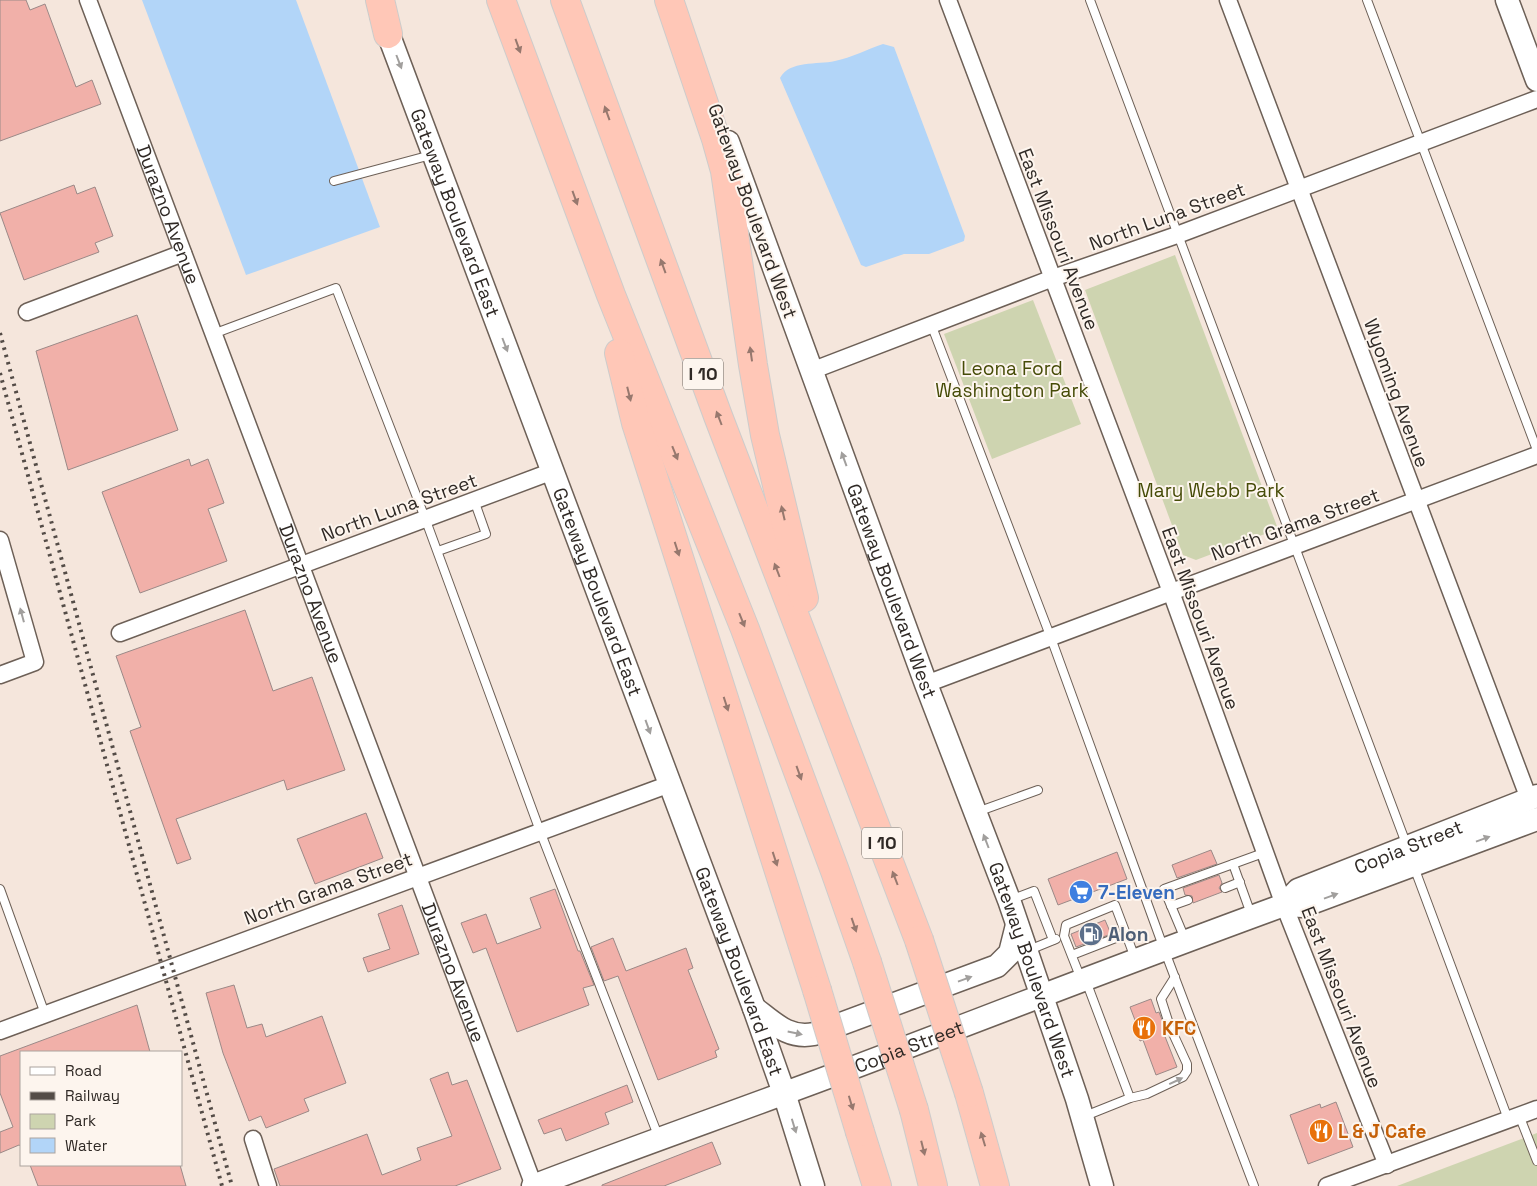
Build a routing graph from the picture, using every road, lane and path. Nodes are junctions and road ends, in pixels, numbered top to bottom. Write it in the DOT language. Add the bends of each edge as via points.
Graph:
graph roads {
  1 [pos="88,0"];
  2 [pos="375,0"];
  3 [pos="380,0"];
  4 [pos="501,0"];
  5 [pos="565,0"];
  6 [pos="670,0"];
  7 [pos="948,0"];
  8 [pos="1090,0"];
  9 [pos="1228,0"];
  10 [pos="1367,0"];
  11 [pos="1507,0"];
  12 [pos="388,34"];
  13 [pos="1537,80"];
  14 [pos="1537,99"];
  15 [pos="1421,143"];
  16 [pos="434,155"];
  17 [pos="334,181"];
  18 [pos="1299,189"];
  19 [pos="1177,235"];
  20 [pos="183,253"];
  21 [pos="1053,278"];
  22 [pos="610,295"];
  23 [pos="27,312"];
  24 [pos="931,324"];
  25 [pos="213,334"];
  26 [pos="811,370"];
  27 [pos="1537,450"];
  28 [pos="1537,455"];
  29 [pos="553,471"];
  30 [pos="474,500"];
  31 [pos="1416,500"];
  32 [pos="425,518"];
  33 [pos="0,540"];
  34 [pos="1294,546"];
  35 [pos="438,552"];
  36 [pos="301,565"];
  37 [pos="1171,592"];
  38 [pos="120,633"];
  39 [pos="1051,638"];
  40 [pos="0,675"];
  41 [pos="926,684"];
  42 [pos="844,746"];
  43 [pos="670,784"];
  44 [pos="1038,790"];
  45 [pos="1535,811"];
  46 [pos="975,813"];
  47 [pos="540,831"];
  48 [pos="1266,852"];
  49 [pos="1410,856"];
  50 [pos="1232,864"];
  51 [pos="417,876"];
  52 [pos="1240,882"];
  53 [pos="1225,888"];
  54 [pos="0,889"];
  55 [pos="1009,900"];
  56 [pos="1188,900"];
  57 [pos="1284,904"];
  58 [pos="1171,906"];
  59 [pos="1252,916"];
  60 [pos="1017,925"];
  61 [pos="1126,934"];
  62 [pos="1064,936"];
  63 [pos="1053,940"];
  64 [pos="1185,941"];
  65 [pos="1164,949"];
  66 [pos="1026,951"];
  67 [pos="1072,955"];
  68 [pos="1136,960"];
  69 [pos="1175,977"];
  70 [pos="1083,979"];
  71 [pos="1041,995"];
  72 [pos="754,1008"];
  73 [pos="45,1014"];
  74 [pos="0,1031"];
  75 [pos="784,1093"];
  76 [pos="1130,1098"];
  77 [pos="1537,1108"];
  78 [pos="1083,1117"];
  79 [pos="1514,1117"];
  80 [pos="253,1138"];
  81 [pos="659,1138"];
  82 [pos="1537,1161"];
  83 [pos="1387,1165"];
  84 [pos="268,1186"];
  85 [pos="533,1186"];
  86 [pos="813,1186"];
  87 [pos="877,1186"];
  88 [pos="933,1186"];
  89 [pos="995,1186"];
  90 [pos="1102,1186"];
  91 [pos="1254,1186"];
  92 [pos="1327,1186"];
  1 -- 20 [label="street, Durazno Avenue"];
  2 -- 12 [label="main road, Gateway Boulevard East"];
  3 -- 12 [label="highway"];
  4 -- 22 [label="highway, one-way"];
  42 -- 5 [label="highway, I 10, one-way"];
  6 -- 26 [label="main road, Gateway Boulevard West" via="715,107"];
  42 -- 6 [label="highway, one-way" via="798,576 766,435 725,172"];
  7 -- 21 [label="street, East Missouri Avenue"];
  8 -- 19 [label="lane"];
  9 -- 18 [label="street, Wyoming Avenue"];
  10 -- 15 [label="lane"];
  11 -- 13 [label="main road"];
  12 -- 16 [label="main road, Gateway Boulevard East, one-way"];
  14 -- 15 [label="street, North Luna Street"];
  15 -- 18 [label="street, North Luna Street"];
  15 -- 27 [label="lane"];
  16 -- 17 [label="lane"];
  16 -- 29 [label="main road, Gateway Boulevard East, one-way"];
  18 -- 19 [label="street, North Luna Street"];
  18 -- 31 [label="street, Wyoming Avenue"];
  19 -- 21 [label="street, North Luna Street"];
  19 -- 34 [label="lane"];
  20 -- 23 [label="street"];
  20 -- 25 [label="street, Durazno Avenue"];
  21 -- 24 [label="street, North Luna Street"];
  21 -- 37 [label="street, East Missouri Avenue"];
  22 -- 87 [label="highway, one-way, bridge" via="636,423"];
  22 -- 88 [label="highway, one-way, bridge" via="745,629 832,862 914,1110"];
  24 -- 26 [label="street, North Luna Street"];
  24 -- 39 [label="lane"];
  25 -- 32 [label="lane" via="336,288"];
  25 -- 36 [label="street, Durazno Avenue"];
  41 -- 26 [label="main road, Gateway Boulevard West, one-way"];
  28 -- 31 [label="street, North Grama Street"];
  29 -- 30 [label="street, North Luna Street"];
  29 -- 43 [label="main road, Gateway Boulevard East, one-way"];
  30 -- 32 [label="street, North Luna Street"];
  30 -- 35 [label="lane" via="486,534"];
  31 -- 34 [label="street, North Grama Street"];
  31 -- 45 [label="street, Wyoming Avenue"];
  32 -- 35 [label="lane"];
  32 -- 36 [label="street, North Luna Street"];
  40 -- 33 [label="street, one-way" via="34,662"];
  34 -- 37 [label="street, North Grama Street"];
  34 -- 49 [label="lane"];
  35 -- 47 [label="lane"];
  36 -- 38 [label="street, North Luna Street"];
  36 -- 51 [label="street, Durazno Avenue"];
  37 -- 39 [label="street, North Grama Street"];
  37 -- 48 [label="street, East Missouri Avenue"];
  39 -- 41 [label="street, North Grama Street"];
  39 -- 65 [label="lane"];
  41 -- 46 [label="main road, Gateway Boulevard West"];
  89 -- 42 [label="highway, I 10, one-way, bridge" via="969,1093 919,940"];
  43 -- 47 [label="street, North Grama Street"];
  43 -- 72 [label="main road, Gateway Boulevard East"];
  44 -- 46 [label="lane"];
  45 -- 49 [label="main road, Copia Street"];
  55 -- 46 [label="main road, Gateway Boulevard West, one-way"];
  47 -- 51 [label="street, North Grama Street"];
  47 -- 81 [label="lane"];
  48 -- 50 [label="lane"];
  48 -- 57 [label="street, East Missouri Avenue"];
  49 -- 57 [label="main road, Copia Street" via="1298,890"];
  49 -- 79 [label="lane"];
  50 -- 52 [label="lane"];
  50 -- 58 [label="lane" via="1164,889"];
  51 -- 73 [label="street, North Grama Street"];
  51 -- 85 [label="street, Durazno Avenue"];
  52 -- 53 [label="lane"];
  52 -- 59 [label="lane"];
  54 -- 73 [label="lane"];
  55 -- 60 [label="main road, Gateway Boulevard West"];
  55 -- 63 [label="lane" via="1034,891"];
  56 -- 58 [label="lane"];
  57 -- 59 [label="main road, Copia Street"];
  57 -- 83 [label="street, East Missouri Avenue"];
  58 -- 64 [label="lane"];
  59 -- 64 [label="main road, Copia Street"];
  60 -- 66 [label="main road, Gateway Boulevard West"];
  72 -- 60 [label="main road, one-way" via="788,1033 814,1034 997,966 1010,953"];
  61 -- 62 [label="lane" via="1115,905 1066,925"];
  61 -- 67 [label="lane"];
  61 -- 68 [label="lane"];
  62 -- 63 [label="lane"];
  62 -- 67 [label="lane"];
  63 -- 66 [label="lane"];
  64 -- 65 [label="main road, Copia Street"];
  65 -- 68 [label="main road, Copia Street"];
  65 -- 69 [label="lane"];
  66 -- 71 [label="main road, Gateway Boulevard West"];
  67 -- 70 [label="lane"];
  68 -- 70 [label="main road, Copia Street"];
  76 -- 69 [label="lane, one-way" via="1183,1078 1187,1071 1161,999"];
  69 -- 91 [label="lane"];
  70 -- 71 [label="main road, Copia Street"];
  70 -- 76 [label="lane"];
  71 -- 75 [label="main road, Copia Street"];
  71 -- 78 [label="main road, Gateway Boulevard West"];
  72 -- 75 [label="main road, Gateway Boulevard East"];
  73 -- 74 [label="street, North Grama Street"];
  75 -- 81 [label="main road, Copia Street"];
  75 -- 86 [label="main road, Gateway Boulevard East, one-way"];
  76 -- 78 [label="lane"];
  77 -- 79 [label="street"];
  78 -- 90 [label="main road, Gateway Boulevard West"];
  79 -- 82 [label="lane"];
  79 -- 83 [label="street"];
  80 -- 84 [label="street"];
  81 -- 85 [label="main road, Copia Street"];
  83 -- 92 [label="street"];
}
